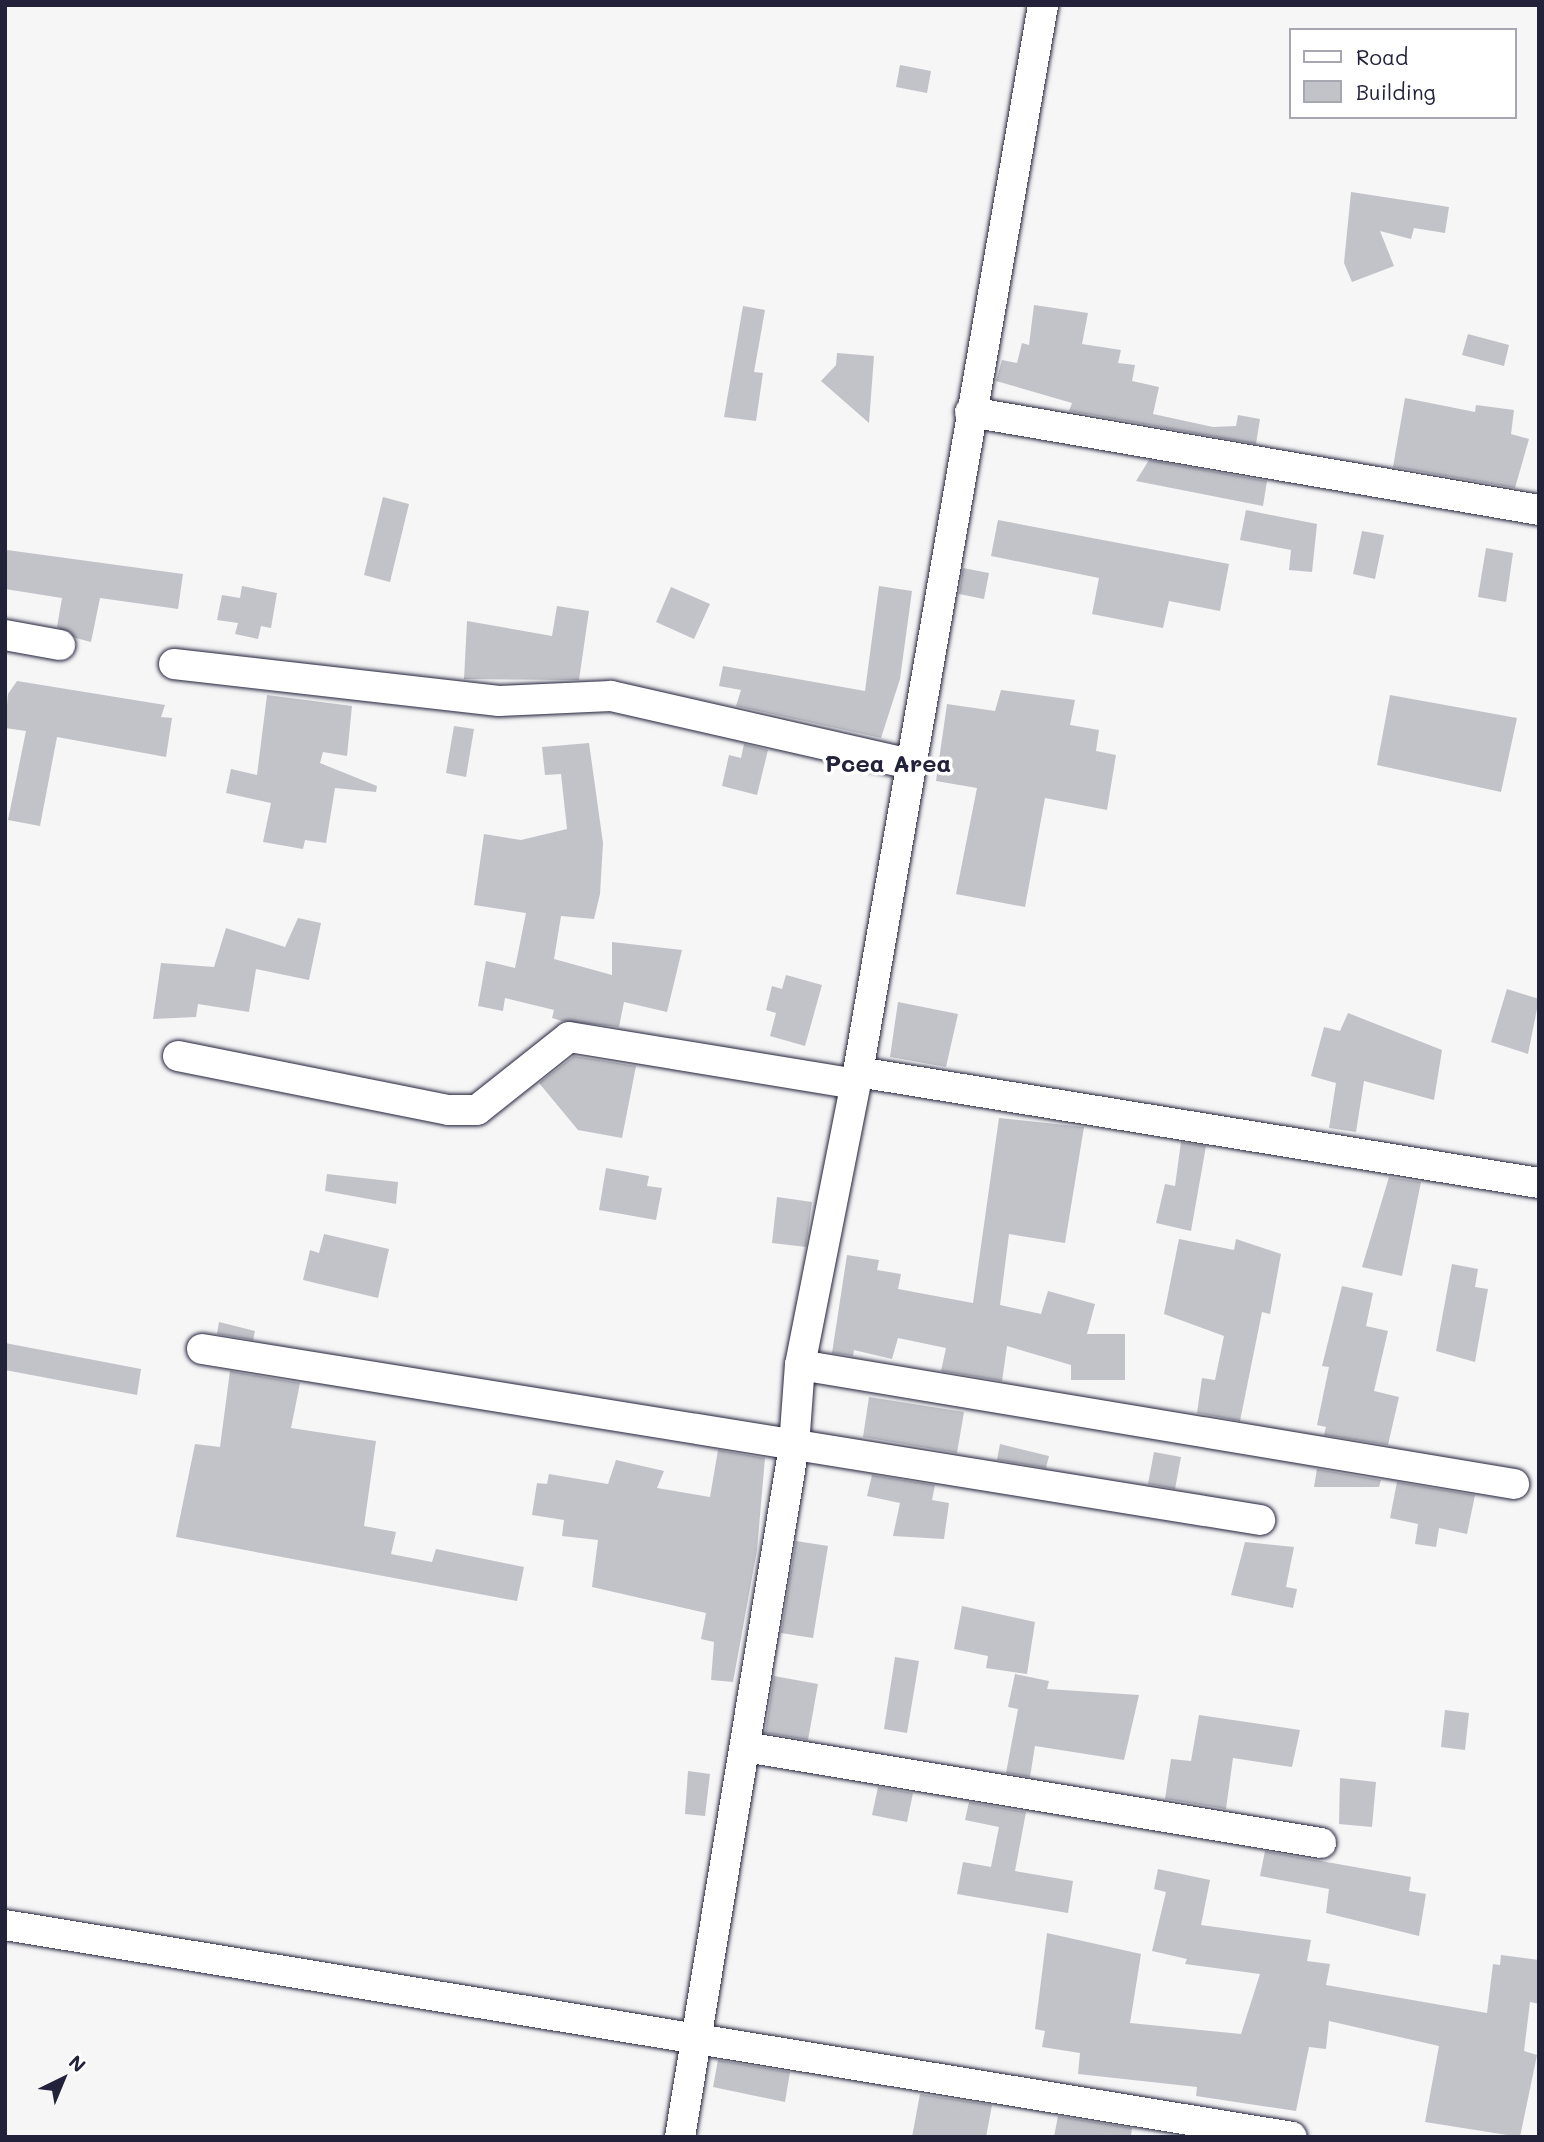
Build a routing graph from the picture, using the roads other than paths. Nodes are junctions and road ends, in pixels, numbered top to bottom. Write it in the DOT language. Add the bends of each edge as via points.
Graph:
graph roads {
  1 [pos="1043,5"];
  2 [pos="970,412"];
  3 [pos="1539,510"];
  4 [pos="5,635"];
  5 [pos="60,645"];
  6 [pos="174,664"];
  7 [pos="911,764"];
  8 [pos="178,1056"];
  9 [pos="857,1078"];
  10 [pos="1539,1183"];
  11 [pos="202,1349"];
  12 [pos="800,1365"];
  13 [pos="794,1446"];
  14 [pos="1514,1485"];
  15 [pos="1260,1520"];
  16 [pos="745,1747"];
  17 [pos="1321,1843"];
  18 [pos="5,1925"];
  19 [pos="697,2038"];
  20 [pos="680,2137"];
  21 [pos="1292,2137"];
  1 -- 2 [label="street"];
  2 -- 3 [label="street"];
  2 -- 7 [label="street"];
  4 -- 5 [label="street"];
  6 -- 7 [label="street" via="499,701 611,695"];
  7 -- 9 [label="street"];
  8 -- 9 [label="street" via="448,1110 477,1110 569,1037"];
  9 -- 10 [label="street"];
  9 -- 12 [label="street"];
  11 -- 13 [label="street"];
  12 -- 13 [label="street"];
  12 -- 14 [label="street"];
  13 -- 15 [label="street"];
  13 -- 16 [label="street"];
  16 -- 17 [label="street"];
  16 -- 19 [label="street"];
  18 -- 19 [label="street"];
  19 -- 20 [label="street"];
  19 -- 21 [label="street"];
}
